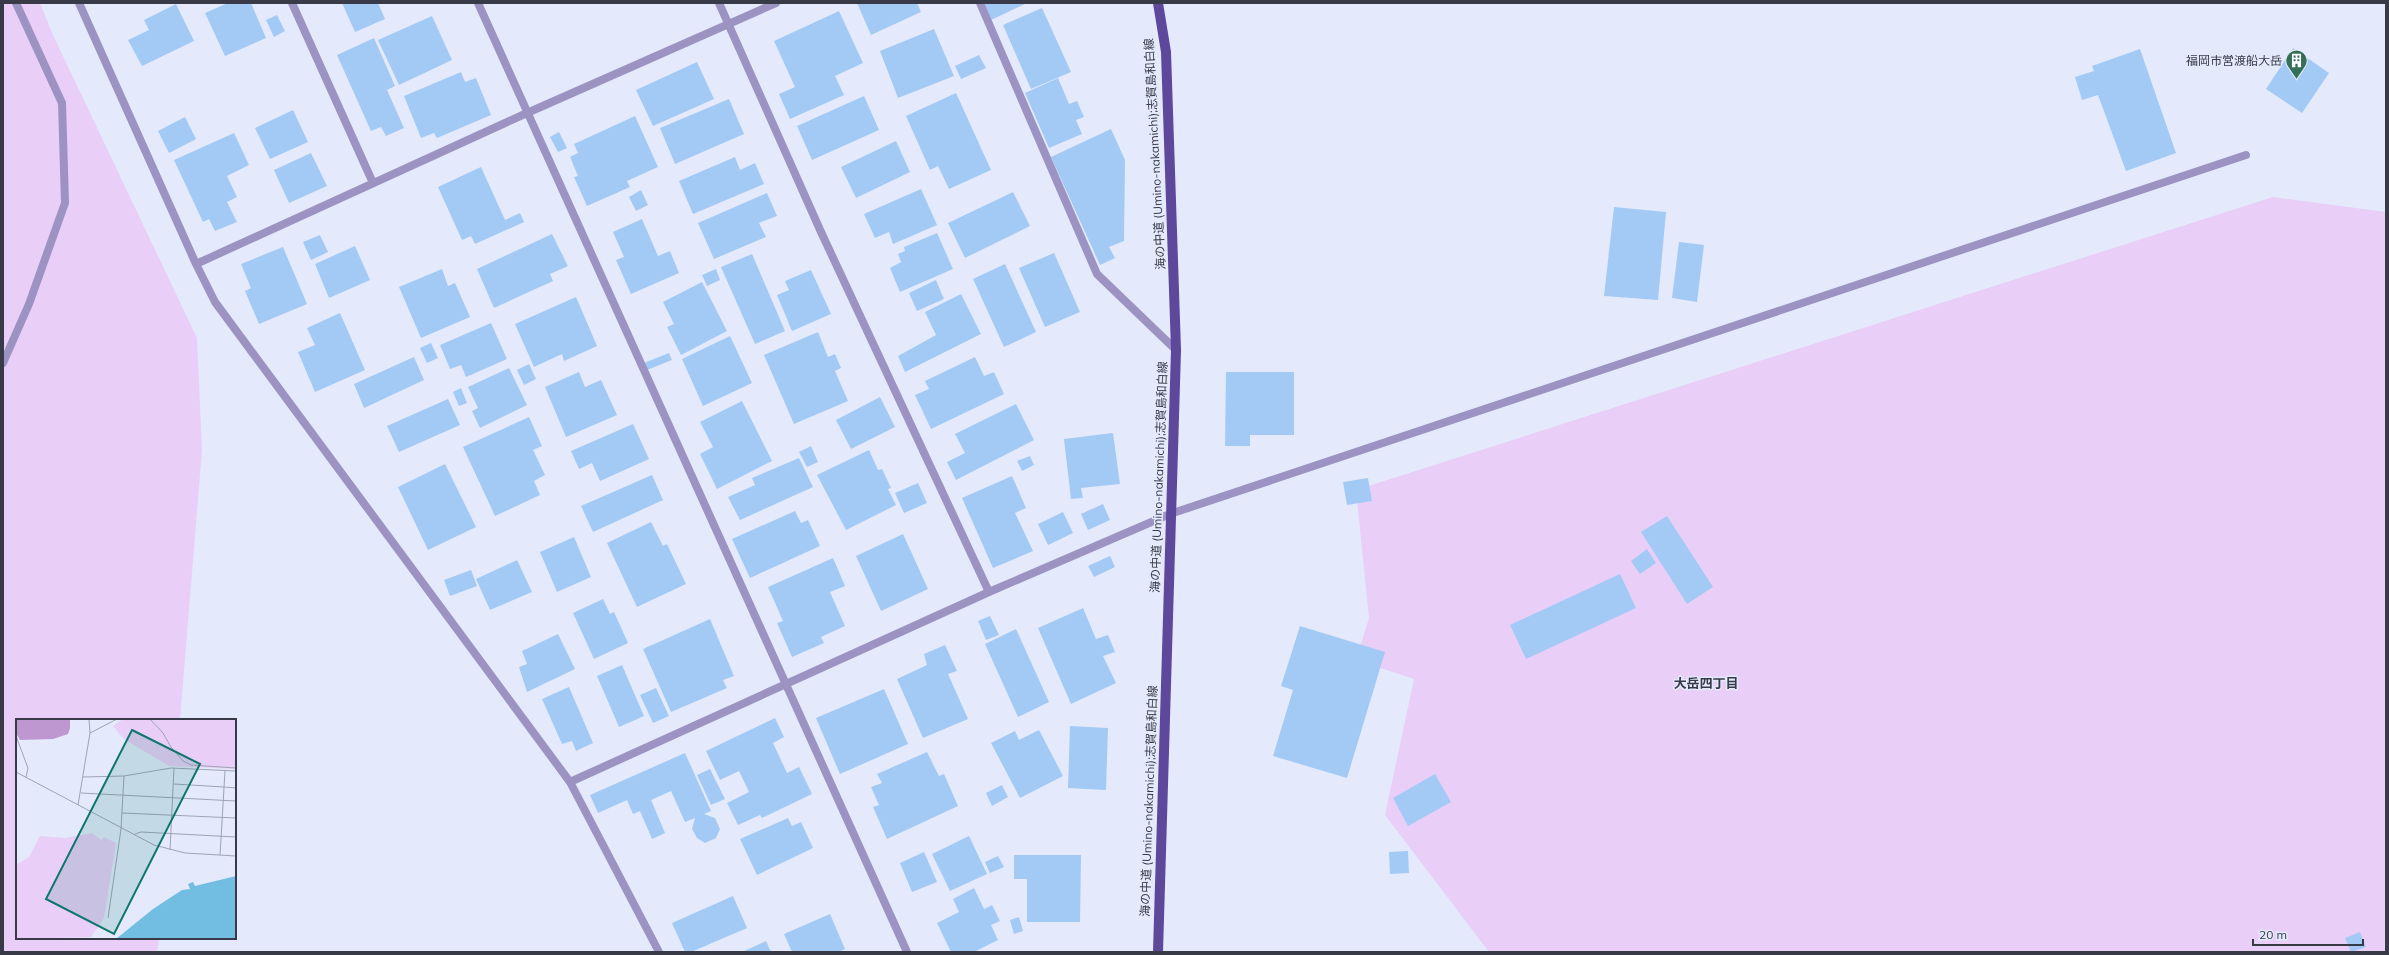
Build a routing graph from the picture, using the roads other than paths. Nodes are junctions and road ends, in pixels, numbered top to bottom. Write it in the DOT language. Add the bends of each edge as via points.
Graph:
graph roads {
  1 [pos="16,3"];
  2 [pos="79,3"];
  3 [pos="292,3"];
  4 [pos="478,3"];
  5 [pos="718,3"];
  6 [pos="776,3"];
  7 [pos="980,3"];
  8 [pos="1158,3"];
  9 [pos="728,25"];
  10 [pos="527,113"];
  11 [pos="2246,154"];
  12 [pos="373,183"];
  13 [pos="196,264"];
  14 [pos="1176,350"];
  15 [pos="3,363"];
  16 [pos="1170,514"];
  17 [pos="989,592"];
  18 [pos="786,684"];
  19 [pos="570,782"];
  20 [pos="659,952"];
  21 [pos="907,952"];
  22 [pos="1158,952"];
  1 -- 15 [label="street" via="62,103 65,204 29,304"];
  2 -- 13 [label="street"];
  3 -- 12 [label="street"];
  4 -- 10 [label="street"];
  5 -- 9 [label="street"];
  6 -- 9 [label="street"];
  7 -- 14 [label="street" via="1097,274"];
  8 -- 14 [label="main road, 海の中道 (Umino-nakamichi);志賀島和白線" via="1166,52"];
  9 -- 10 [label="street"];
  9 -- 17 [label="street"];
  10 -- 12 [label="street"];
  10 -- 18 [label="street"];
  11 -- 16 [label="street"];
  12 -- 13 [label="street"];
  13 -- 19 [label="street" via="215,302 240,337"];
  14 -- 16 [label="main road, 海の中道 (Umino-nakamichi);志賀島和白線"];
  16 -- 17 [label="street"];
  16 -- 22 [label="main road, 海の中道 (Umino-nakamichi);志賀島和白線"];
  17 -- 18 [label="street"];
  18 -- 19 [label="street"];
  18 -- 21 [label="street"];
  19 -- 20 [label="street"];
}
